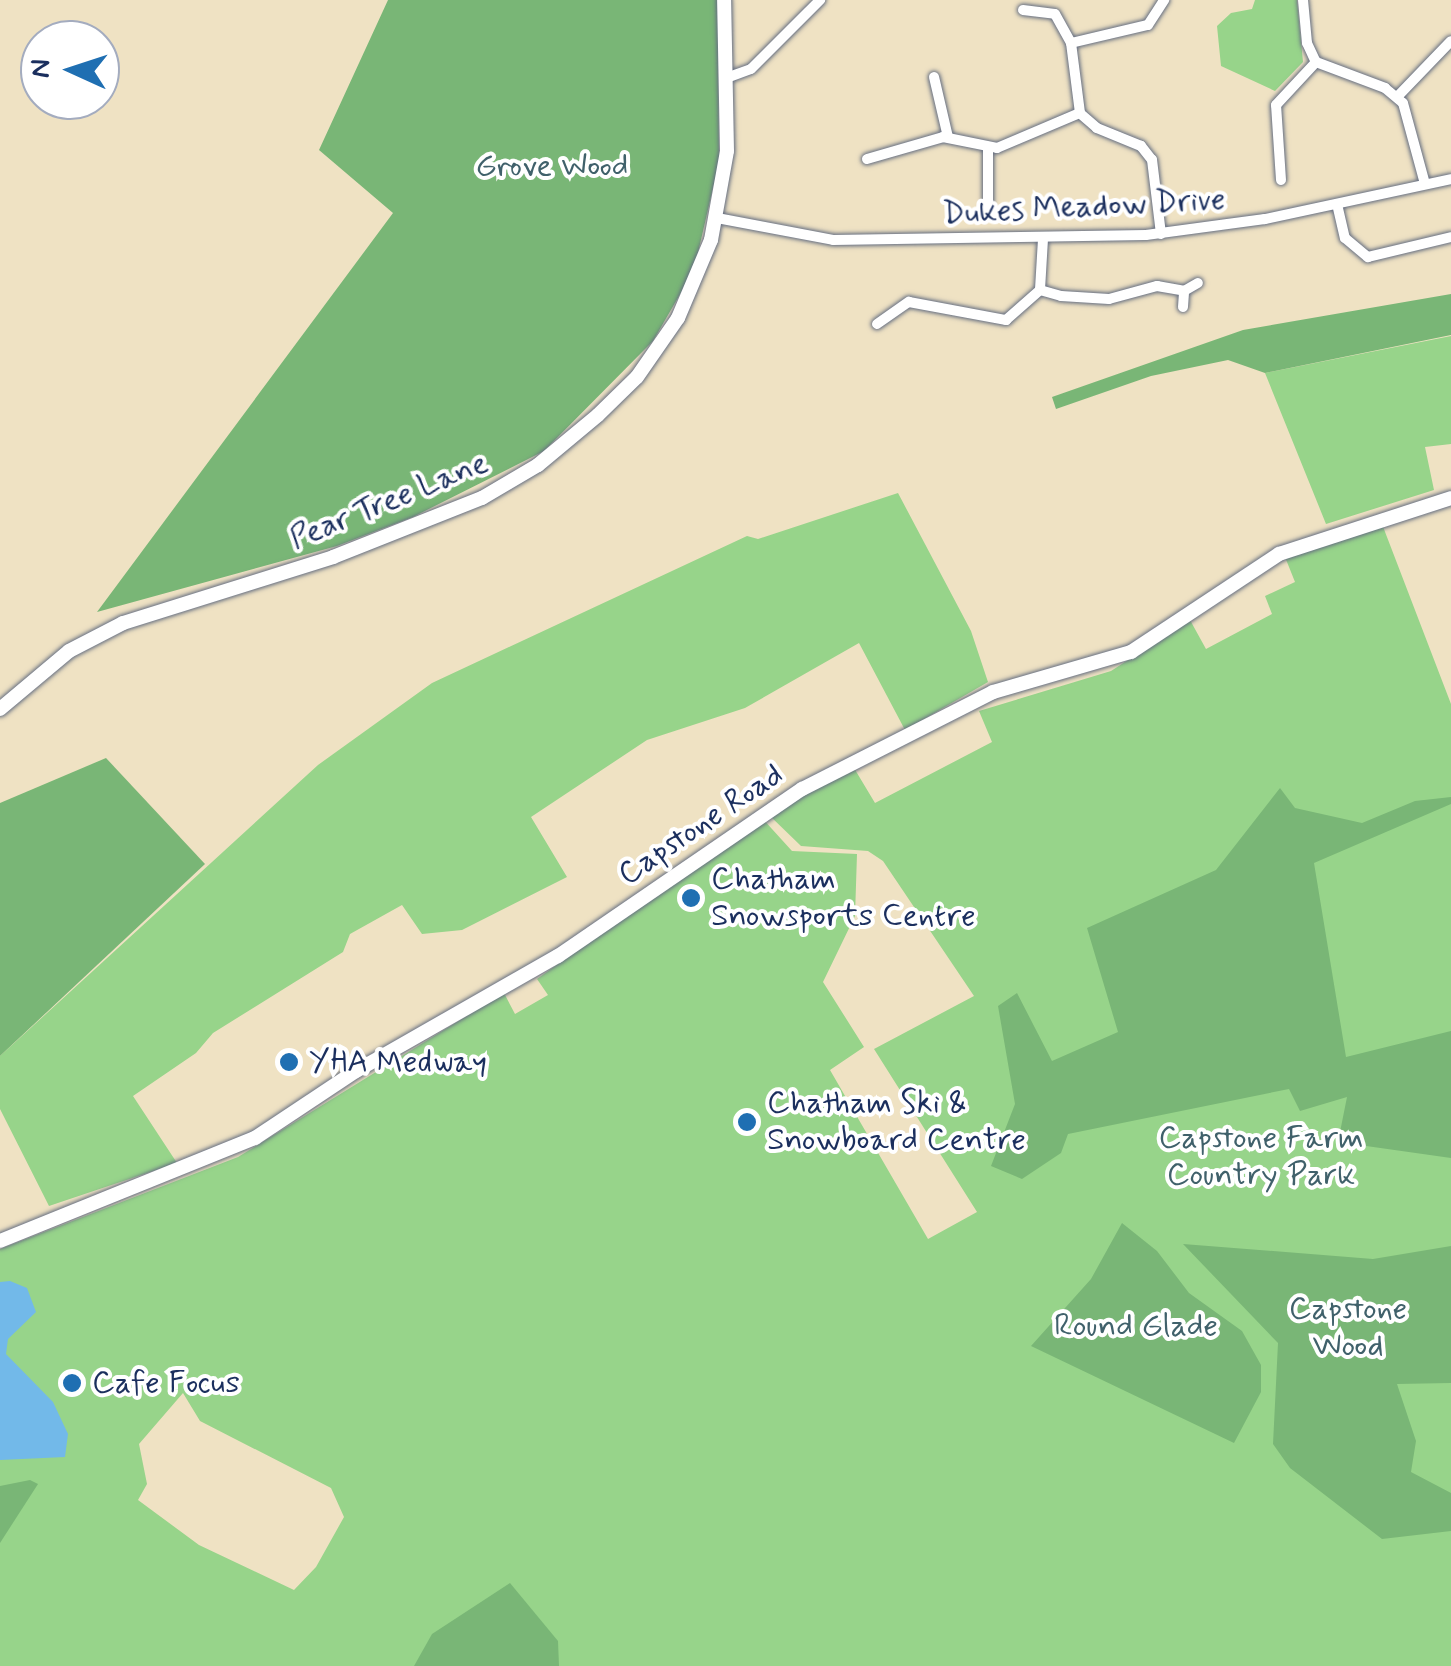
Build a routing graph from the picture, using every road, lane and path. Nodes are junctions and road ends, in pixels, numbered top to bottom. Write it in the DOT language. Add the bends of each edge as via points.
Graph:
graph roads {
  1 [pos="724,0"];
  2 [pos="820,0"];
  3 [pos="1164,0"];
  4 [pos="1303,0"];
  5 [pos="1024,10"];
  6 [pos="1451,41"];
  7 [pos="1071,43"];
  8 [pos="1316,62"];
  9 [pos="729,77"];
  10 [pos="934,77"];
  11 [pos="1398,96"];
  12 [pos="1080,113"];
  13 [pos="948,137"];
  14 [pos="988,148"];
  15 [pos="867,159"];
  16 [pos="1451,179"];
  17 [pos="1281,180"];
  18 [pos="1426,184"];
  19 [pos="988,204"];
  20 [pos="1337,204"];
  21 [pos="717,218"];
  22 [pos="1162,234"];
  23 [pos="1451,237"];
  24 [pos="1042,240"];
  25 [pos="1198,283"];
  26 [pos="1040,290"];
  27 [pos="1184,291"];
  28 [pos="1183,307"];
  29 [pos="878,324"];
  30 [pos="1451,498"];
  31 [pos="0,709"];
  32 [pos="0,1241"];
  1 -- 9 [label="street, Pear Tree Lane"];
  2 -- 9 [label="street" via="751,69"];
  3 -- 7 [label="street" via="1148,24"];
  4 -- 8 [label="street"];
  5 -- 7 [label="street" via="1055,14"];
  6 -- 11 [label="street"];
  7 -- 12 [label="street"];
  8 -- 11 [label="street"];
  8 -- 17 [label="street" via="1276,106"];
  9 -- 21 [label="street, Pear Tree Lane"];
  10 -- 13 [label="street"];
  11 -- 18 [label="street"];
  12 -- 14 [label="street"];
  12 -- 22 [label="street" via="1148,152"];
  13 -- 14 [label="street"];
  13 -- 15 [label="street"];
  14 -- 19 [label="street"];
  16 -- 18 [label="street, Dukes Meadow Drive"];
  18 -- 20 [label="street, Dukes Meadow Drive"];
  20 -- 22 [label="street, Dukes Meadow Drive"];
  20 -- 23 [label="street" via="1345,238 1368,257"];
  21 -- 24 [label="street, Dukes Meadow Drive" via="833,240"];
  21 -- 31 [label="street, Pear Tree Lane" via="689,295 662,342 598,415 538,465 482,498 334,557 123,623 58,659"];
  22 -- 24 [label="street, Dukes Meadow Drive"];
  24 -- 26 [label="street"];
  25 -- 27 [label="street"];
  26 -- 27 [label="street" via="1091,300 1158,286"];
  26 -- 29 [label="street" via="1006,320 917,302 895,307"];
  27 -- 28 [label="street"];
  30 -- 32 [label="street, Capstone Road" via="1279,554 1131,652 993,692 815,783 558,956 356,1071 254,1138"];
}
